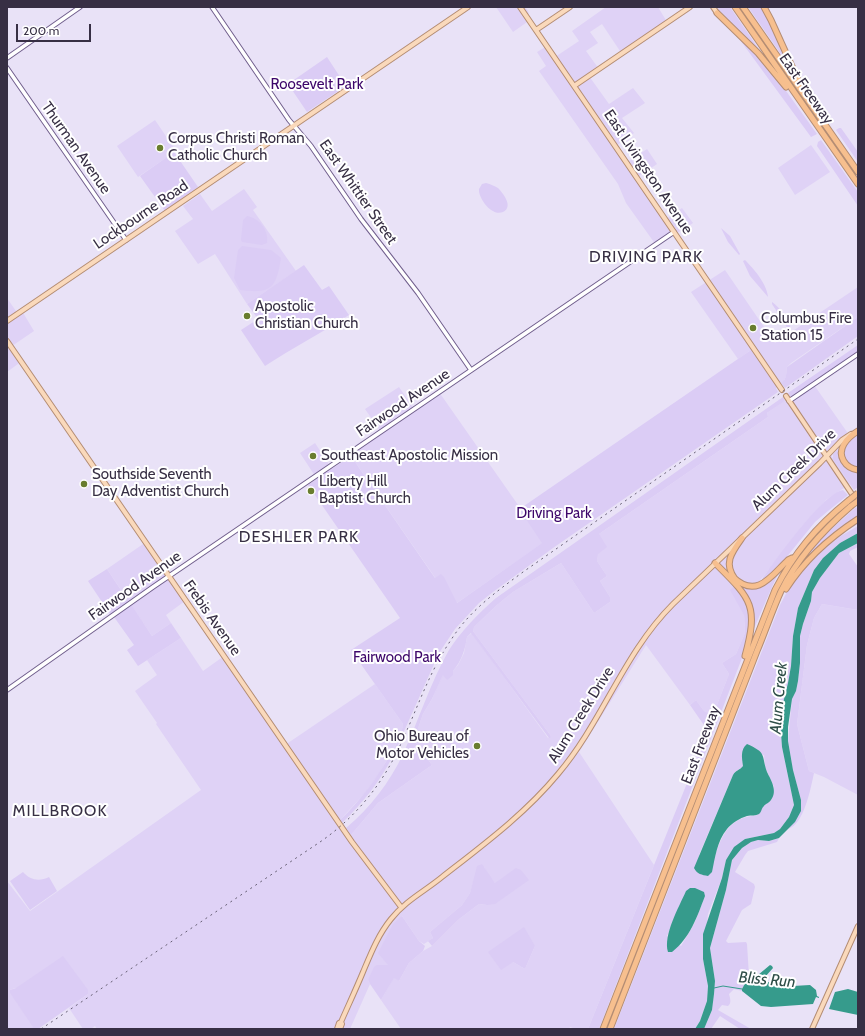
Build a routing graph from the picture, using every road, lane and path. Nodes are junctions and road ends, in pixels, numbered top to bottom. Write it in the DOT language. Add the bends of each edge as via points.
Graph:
graph roads {
  1 [pos="80,7"];
  2 [pos="212,7"];
  3 [pos="468,7"];
  4 [pos="520,7"];
  5 [pos="570,7"];
  6 [pos="690,7"];
  7 [pos="713,7"];
  8 [pos="735,7"];
  9 [pos="743,7"];
  10 [pos="764,7"];
  11 [pos="717,13"];
  12 [pos="536,30"];
  13 [pos="7,58"];
  14 [pos="7,68"];
  15 [pos="574,86"];
  16 [pos="812,106"];
  17 [pos="814,121"];
  18 [pos="294,126"];
  19 [pos="858,172"];
  20 [pos="858,184"];
  21 [pos="674,232"];
  22 [pos="126,240"];
  23 [pos="7,321"];
  24 [pos="7,341"];
  25 [pos="858,354"];
  26 [pos="471,370"];
  27 [pos="782,390"];
  28 [pos="786,396"];
  29 [pos="789,401"];
  30 [pos="858,430"];
  31 [pos="826,456"];
  32 [pos="858,470"];
  33 [pos="858,493"];
  34 [pos="858,502"];
  35 [pos="858,520"];
  36 [pos="742,538"];
  37 [pos="793,558"];
  38 [pos="715,563"];
  39 [pos="169,576"];
  40 [pos="735,579"];
  41 [pos="780,595"];
  42 [pos="740,678"];
  43 [pos="7,690"];
  44 [pos="401,907"];
  45 [pos="858,926"];
  46 [pos="341,1022"];
  47 [pos="336,1029"];
  48 [pos="340,1029"];
  49 [pos="603,1029"];
  50 [pos="610,1029"];
  51 [pos="812,1029"];
  1 -- 13 [label="street"];
  2 -- 18 [label="street, East Whittier Street"];
  3 -- 18 [label="main road, Lockbourne Road"];
  4 -- 12 [label="main road, East Livingston Avenue"];
  5 -- 12 [label="main road"];
  6 -- 15 [label="main road"];
  7 -- 11 [label="main road"];
  8 -- 17 [label="highway, East Freeway"];
  9 -- 16 [label="highway, East Freeway"];
  10 -- 16 [label="highway"];
  11 -- 17 [label="highway" via="768,63"];
  12 -- 15 [label="main road, East Livingston Avenue"];
  14 -- 22 [label="street, Thurman Avenue"];
  15 -- 21 [label="main road, East Livingston Avenue"];
  16 -- 19 [label="highway, East Freeway"];
  17 -- 20 [label="highway, East Freeway"];
  18 -- 22 [label="main road, Lockbourne Road"];
  18 -- 26 [label="street, East Whittier Street" via="418,293"];
  21 -- 26 [label="street, Fairwood Avenue"];
  21 -- 27 [label="main road, East Livingston Avenue"];
  22 -- 23 [label="main road, Lockbourne Road"];
  24 -- 39 [label="main road, Frebis Avenue"];
  25 -- 29 [label="street"];
  26 -- 39 [label="street, Fairwood Avenue"];
  28 -- 29 [label="main road"];
  29 -- 31 [label="main road"];
  30 -- 31 [label="main road, Alum Creek Drive" via="842,440"];
  30 -- 32 [label="highway" via="845,442 841,453 846,464"];
  31 -- 34 [label="main road"];
  31 -- 36 [label="main road, Alum Creek Drive"];
  33 -- 37 [label="highway, East Freeway, bridge" via="818,528"];
  34 -- 41 [label="highway, East Freeway, bridge" via="811,545 795,566"];
  35 -- 41 [label="highway" via="815,552"];
  36 -- 38 [label="main road, Alum Creek Drive"];
  36 -- 40 [label="highway" via="730,557 730,570"];
  37 -- 40 [label="highway" via="759,585 745,585"];
  37 -- 42 [label="highway, East Freeway" via="773,595"];
  38 -- 40 [label="highway" via="720,563"];
  38 -- 42 [label="highway" via="742,591 750,607 751,635"];
  38 -- 44 [label="main road, Alum Creek Drive" via="649,630 580,744 549,784 491,838"];
  39 -- 43 [label="street, Fairwood Avenue"];
  39 -- 44 [label="main road, Frebis Avenue" via="352,842"];
  41 -- 50 [label="highway, East Freeway"];
  42 -- 49 [label="highway, East Freeway"];
  44 -- 46 [label="main road, Alum Creek Drive" via="376,942"];
  45 -- 51 [label="main road"];
  46 -- 47 [label="main road, Alum Creek Drive"];
  46 -- 48 [label="main road, Alum Creek Drive"];
}
